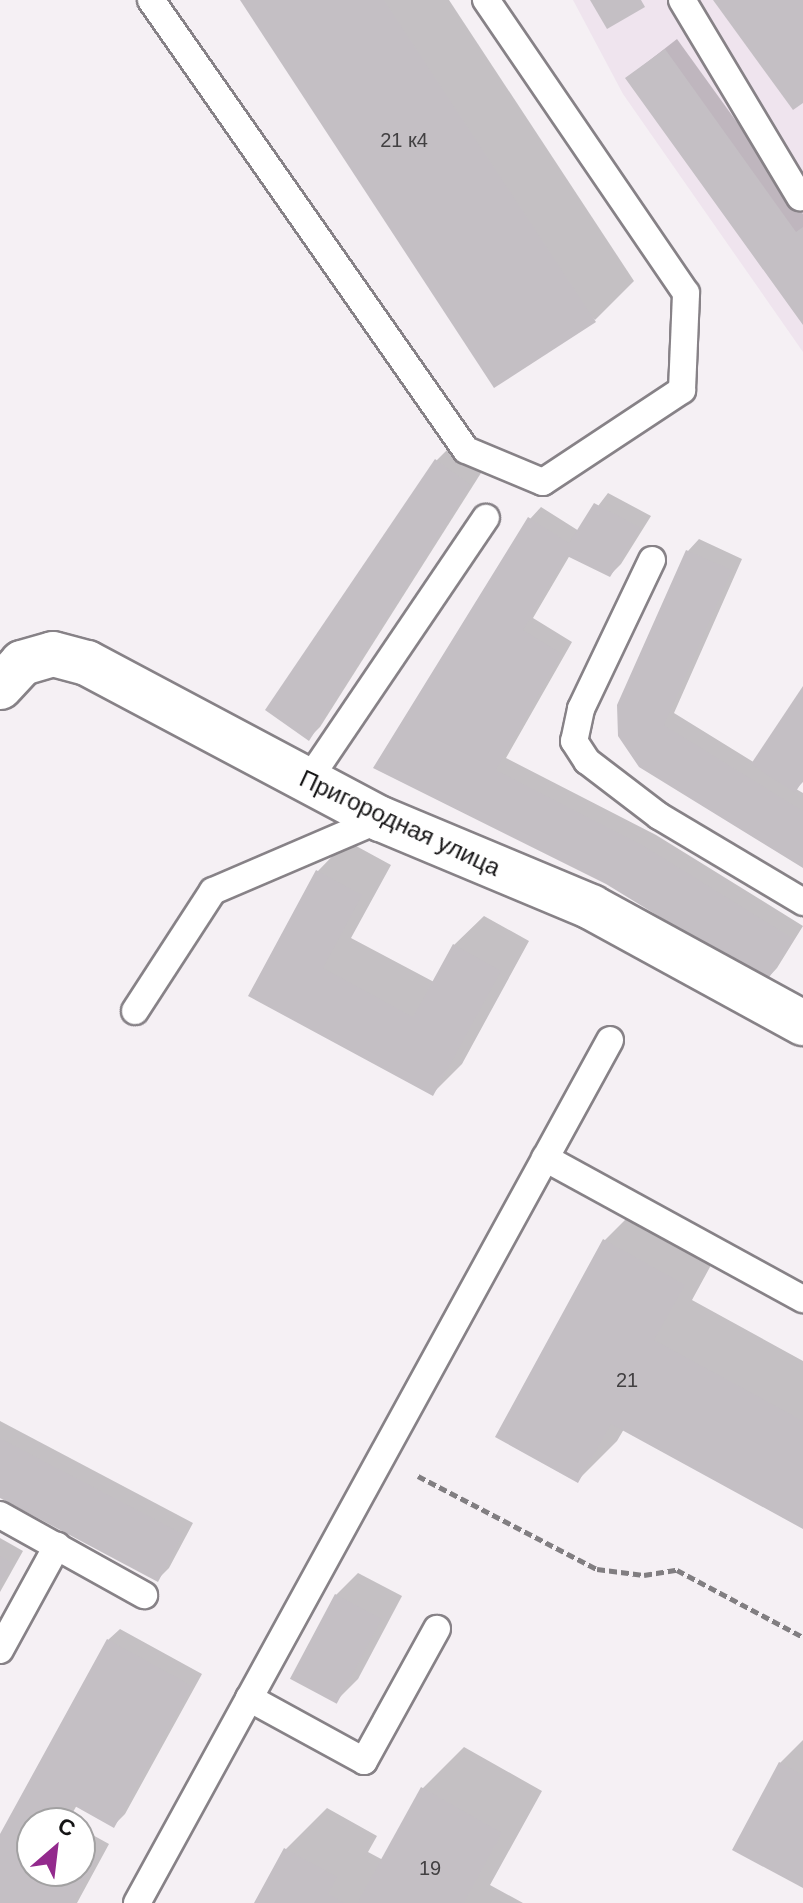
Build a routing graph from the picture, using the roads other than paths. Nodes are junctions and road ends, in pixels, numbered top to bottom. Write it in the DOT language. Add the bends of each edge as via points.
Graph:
graph roads {
  1 [pos="151,0"];
  2 [pos="486,0"];
  3 [pos="682,0"];
  4 [pos="800,197"];
  5 [pos="486,518"];
  6 [pos="652,560"];
  7 [pos="0,687"];
  8 [pos="307,782"];
  9 [pos="381,819"];
  10 [pos="803,902"];
  11 [pos="135,1011"];
  12 [pos="803,1023"];
  13 [pos="610,1040"];
  14 [pos="545,1158"];
  15 [pos="803,1299"];
  16 [pos="0,1515"];
  17 [pos="57,1546"];
  18 [pos="144,1595"];
  19 [pos="437,1629"];
  20 [pos="0,1650"];
  21 [pos="249,1698"];
  22 [pos="137,1903"];
  1 -- 2 [label="lane" via="466,450 543,482 682,390 686,293"];
  3 -- 4 [label="lane"];
  5 -- 8 [label="lane"];
  6 -- 10 [label="lane" via="581,709 574,741 587,761 659,816"];
  7 -- 8 [label="street, Пригородная улица" via="22,663 53,654 87,663"];
  8 -- 9 [label="street, Пригородная улица"];
  9 -- 11 [label="lane" via="213,891"];
  9 -- 12 [label="street, Пригородная улица" via="591,907"];
  13 -- 14 [label="lane"];
  14 -- 15 [label="lane"];
  14 -- 21 [label="lane"];
  16 -- 17 [label="lane"];
  17 -- 18 [label="lane"];
  17 -- 20 [label="lane"];
  19 -- 21 [label="lane" via="364,1761"];
  21 -- 22 [label="lane"];
}
